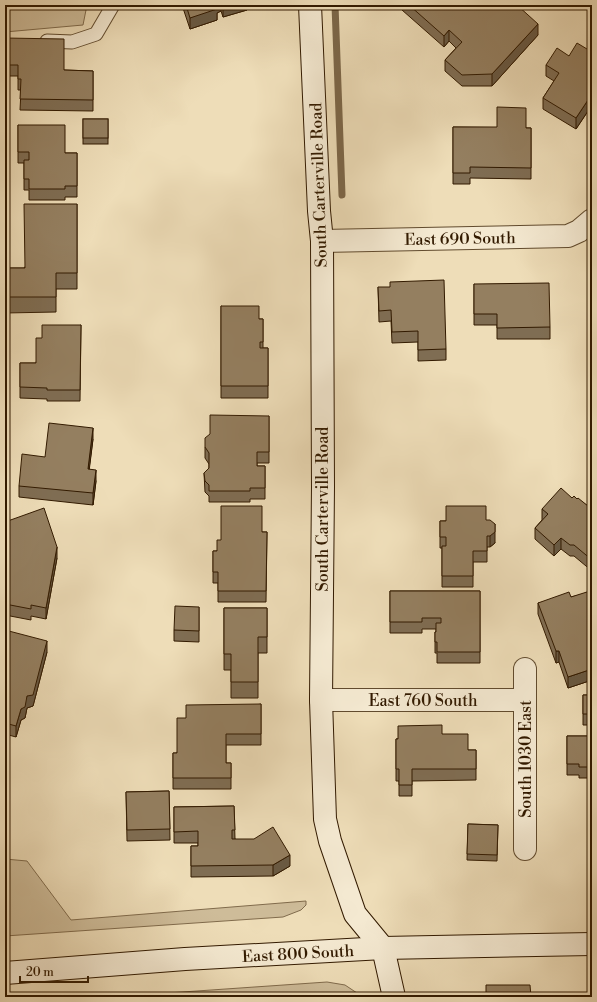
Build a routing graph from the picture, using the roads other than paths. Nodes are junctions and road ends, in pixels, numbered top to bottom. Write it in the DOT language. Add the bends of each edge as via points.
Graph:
graph roads {
  1 [pos="113,5"];
  2 [pos="310,5"];
  3 [pos="33,42"];
  4 [pos="592,220"];
  5 [pos="322,241"];
  6 [pos="525,669"];
  7 [pos="321,700"];
  8 [pos="524,700"];
  9 [pos="525,849"];
  10 [pos="592,944"];
  11 [pos="383,948"];
  12 [pos="5,973"];
  13 [pos="394,997"];
  1 -- 3 [label="lane" via="96,34 72,42"];
  2 -- 5 [label="street, South Carterville Road"];
  4 -- 5 [label="street, East 690 South" via="568,236"];
  5 -- 7 [label="street, South Carterville Road"];
  6 -- 8 [label="street, South 1030 East"];
  7 -- 8 [label="street, East 760 South"];
  7 -- 11 [label="street, South Carterville Road" via="325,819 330,841 355,914"];
  8 -- 9 [label="street, South 1030 East"];
  10 -- 11 [label="street, East 800 South"];
  11 -- 12 [label="street, East 800 South" via="185,959"];
  11 -- 13 [label="street, South Carterville Road"];
}
